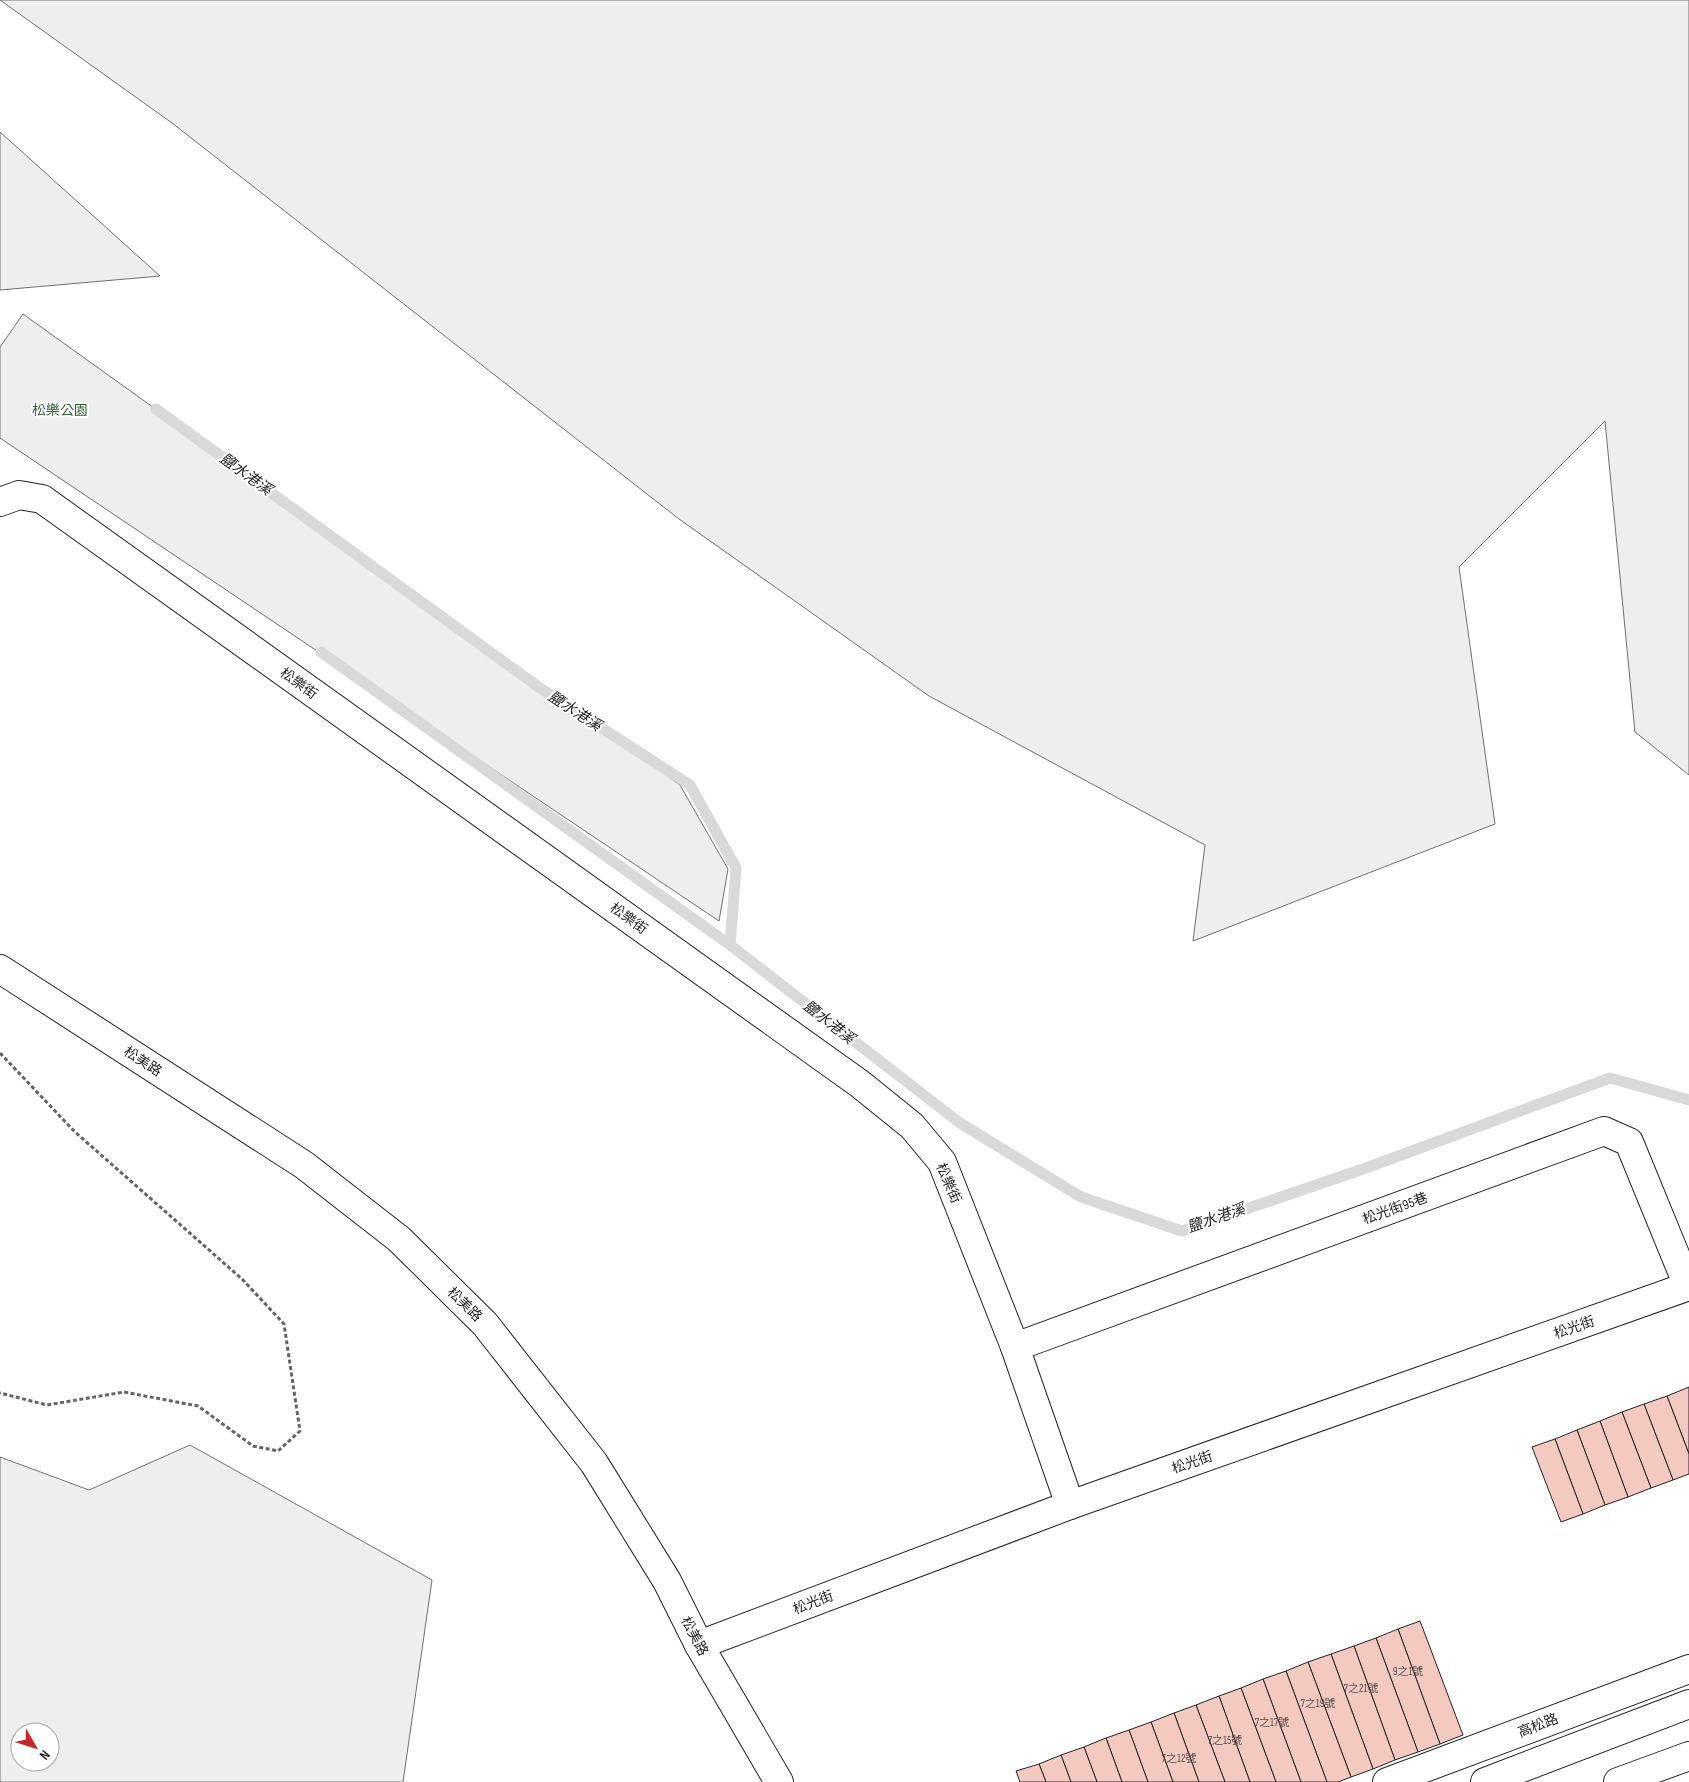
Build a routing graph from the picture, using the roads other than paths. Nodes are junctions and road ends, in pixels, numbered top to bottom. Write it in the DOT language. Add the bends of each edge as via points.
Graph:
graph roads {
  1 [pos="0,502"];
  2 [pos="0,969"];
  3 [pos="1689,1286"];
  4 [pos="1015,1346"];
  5 [pos="1070,1505"];
  6 [pos="699,1645"];
  7 [pos="1689,1668"];
  8 [pos="1689,1704"];
  9 [pos="1689,1756"];
  10 [pos="779,1782"];
  11 [pos="1387,1782"];
  12 [pos="1485,1782"];
  13 [pos="1618,1782"];
  1 -- 4 [label="street, 松樂街" via="19,495 42,500 860,1084 912,1126 942,1162"];
  2 -- 6 [label="street, 松美路" via="304,1165 399,1239 485,1324 594,1463 667,1581"];
  3 -- 4 [label="street, 松光街95巷" via="1629,1142 1604,1131"];
  3 -- 5 [label="street, 松光街"];
  4 -- 5 [label="street, 松樂街"];
  5 -- 6 [label="street, 松光街"];
  6 -- 10 [label="street, 松美路"];
  7 -- 11 [label="street, 高松路"];
  8 -- 12 [label="street"];
  9 -- 13 [label="street"];
}
